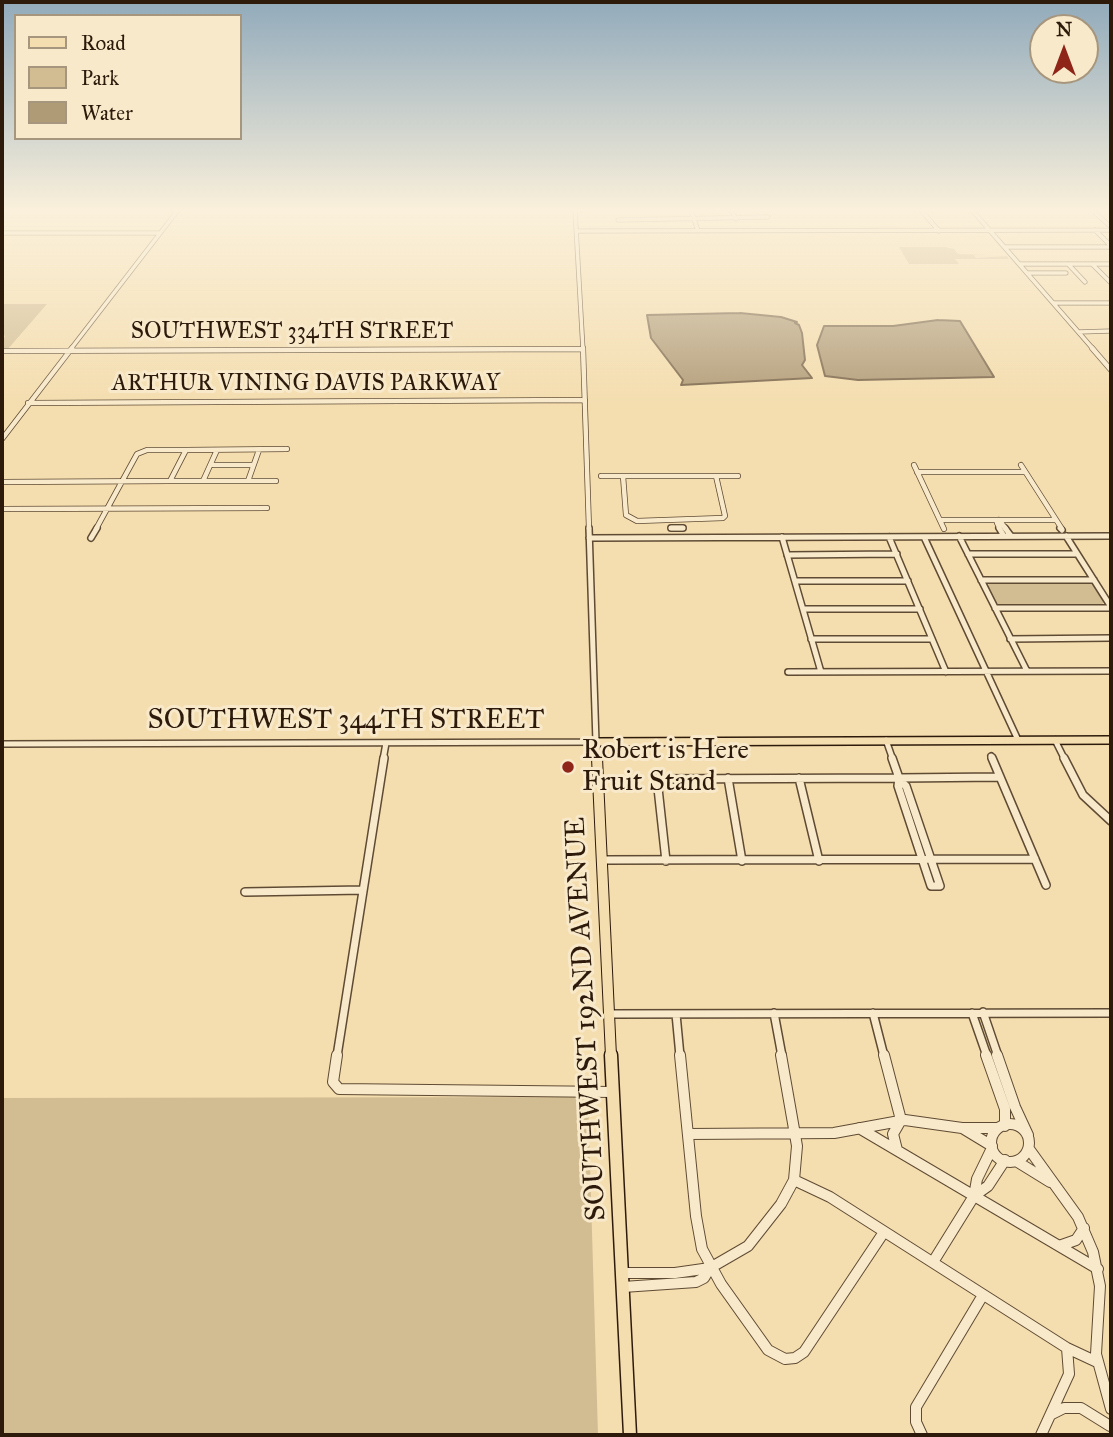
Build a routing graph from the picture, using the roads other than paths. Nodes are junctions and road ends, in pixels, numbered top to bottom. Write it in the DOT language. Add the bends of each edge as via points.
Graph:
graph roads {
  1 [pos="126,277"];
  2 [pos="579,277"];
  3 [pos="1031,277"];
  4 [pos="1080,277"];
  5 [pos="1085,282"];
  6 [pos="1053,303"];
  7 [pos="1111,303"];
  8 [pos="1111,331"];
  9 [pos="1078,332"];
  10 [pos="583,349"];
  11 [pos="2,351"];
  12 [pos="68,351"];
  13 [pos="1108,363"];
  14 [pos="1111,370"];
  15 [pos="584,400"];
  16 [pos="29,403"];
  17 [pos="2,439"];
  18 [pos="287,449"];
  19 [pos="186,450"];
  20 [pos="217,450"];
  21 [pos="259,450"];
  22 [pos="211,465"];
  23 [pos="252,465"];
  24 [pos="914,465"];
  25 [pos="1021,465"];
  26 [pos="918,472"];
  27 [pos="1025,472"];
  28 [pos="601,476"];
  29 [pos="623,476"];
  30 [pos="716,476"];
  31 [pos="738,476"];
  32 [pos="122,481"];
  33 [pos="170,481"];
  34 [pos="203,481"];
  35 [pos="248,481"];
  36 [pos="276,481"];
  37 [pos="2,482"];
  38 [pos="267,508"];
  39 [pos="2,509"];
  40 [pos="108,509"];
  41 [pos="670,520"];
  42 [pos="940,520"];
  43 [pos="999,520"];
  44 [pos="1055,520"];
  45 [pos="682,524"];
  46 [pos="671,527"];
  47 [pos="944,529"];
  48 [pos="1064,533"];
  49 [pos="959,536"];
  50 [pos="1004,536"];
  51 [pos="1011,536"];
  52 [pos="1111,536"];
  53 [pos="782,537"];
  54 [pos="889,537"];
  55 [pos="924,537"];
  56 [pos="91,538"];
  57 [pos="589,538"];
  58 [pos="679,538"];
  59 [pos="897,554"];
  60 [pos="968,554"];
  61 [pos="1077,554"];
  62 [pos="787,555"];
  63 [pos="981,580"];
  64 [pos="1094,580"];
  65 [pos="795,581"];
  66 [pos="908,581"];
  67 [pos="995,608"];
  68 [pos="1111,608"];
  69 [pos="803,609"];
  70 [pos="919,609"];
  71 [pos="1111,638"];
  72 [pos="811,639"];
  73 [pos="932,639"];
  74 [pos="1010,639"];
  75 [pos="986,671"];
  76 [pos="1027,671"];
  77 [pos="1111,671"];
  78 [pos="788,672"];
  79 [pos="821,672"];
  80 [pos="946,672"];
  81 [pos="886,740"];
  82 [pos="1018,740"];
  83 [pos="1055,740"];
  84 [pos="1111,740"];
  85 [pos="596,742"];
  86 [pos="386,743"];
  87 [pos="2,744"];
  88 [pos="991,756"];
  89 [pos="1000,777"];
  90 [pos="728,778"];
  91 [pos="799,778"];
  92 [pos="900,780"];
  93 [pos="1111,821"];
  94 [pos="1035,859"];
  95 [pos="601,860"];
  96 [pos="922,860"];
  97 [pos="932,860"];
  98 [pos="666,861"];
  99 [pos="742,861"];
  100 [pos="819,861"];
  101 [pos="1046,885"];
  102 [pos="363,890"];
  103 [pos="244,892"];
  104 [pos="774,1013"];
  105 [pos="873,1013"];
  106 [pos="972,1013"];
  107 [pos="984,1013"];
  108 [pos="1111,1013"];
  109 [pos="609,1014"];
  110 [pos="676,1014"];
  111 [pos="613,1093"];
  112 [pos="901,1120"];
  113 [pos="1002,1127"];
  114 [pos="859,1128"];
  115 [pos="962,1128"];
  116 [pos="688,1133"];
  117 [pos="795,1133"];
  118 [pos="1028,1135"];
  119 [pos="992,1147"];
  120 [pos="1028,1149"];
  121 [pos="897,1150"];
  122 [pos="1010,1160"];
  123 [pos="794,1180"];
  124 [pos="1050,1182"];
  125 [pos="974,1196"];
  126 [pos="1084,1228"];
  127 [pos="884,1232"];
  128 [pos="1058,1246"];
  129 [pos="933,1262"];
  130 [pos="710,1268"];
  131 [pos="1098,1269"];
  132 [pos="622,1273"];
  133 [pos="623,1287"];
  134 [pos="983,1295"];
  135 [pos="1067,1348"];
  136 [pos="1097,1362"];
  137 [pos="1111,1409"];
  138 [pos="1052,1414"];
  139 [pos="1111,1419"];
  140 [pos="1111,1427"];
  141 [pos="630,1435"];
  142 [pos="922,1435"];
  143 [pos="1041,1435"];
  1 -- 12 [label="street"];
  2 -- 10 [label="street, SOUTHWEST 192ND AVENUE"];
  3 -- 6 [label="street"];
  4 -- 5 [label="street"];
  6 -- 7 [label="street"];
  6 -- 9 [label="street"];
  8 -- 9 [label="street"];
  9 -- 13 [label="street"];
  10 -- 12 [label="street, SOUTHWEST 334TH STREET"];
  10 -- 15 [label="street, SOUTHWEST 192ND AVENUE"];
  11 -- 12 [label="street, SOUTHWEST 334TH STREET"];
  12 -- 16 [label="street"];
  13 -- 14 [label="street"];
  15 -- 16 [label="street, ARTHUR VINING DAVIS PARKWAY"];
  15 -- 57 [label="street, SOUTHWEST 192ND AVENUE"];
  16 -- 17 [label="street"];
  18 -- 21 [label="street"];
  19 -- 20 [label="street"];
  19 -- 32 [label="street" via="141,452"];
  19 -- 33 [label="street"];
  20 -- 21 [label="street"];
  20 -- 22 [label="street"];
  21 -- 23 [label="street"];
  22 -- 23 [label="street"];
  22 -- 34 [label="street"];
  23 -- 35 [label="street"];
  24 -- 26 [label="street"];
  25 -- 27 [label="street"];
  26 -- 27 [label="street"];
  26 -- 42 [label="street"];
  27 -- 44 [label="street"];
  28 -- 29 [label="street"];
  29 -- 30 [label="street"];
  29 -- 41 [label="street" via="629,518"];
  30 -- 31 [label="street"];
  30 -- 45 [label="street" via="725,516"];
  32 -- 33 [label="street"];
  32 -- 37 [label="street"];
  32 -- 40 [label="street"];
  33 -- 34 [label="street"];
  34 -- 35 [label="street"];
  35 -- 36 [label="street"];
  38 -- 40 [label="street"];
  39 -- 40 [label="street"];
  40 -- 56 [label="street"];
  41 -- 45 [label="street"];
  41 -- 46 [label="street"];
  42 -- 43 [label="street"];
  42 -- 47 [label="street"];
  43 -- 44 [label="street"];
  43 -- 50 [label="street"];
  43 -- 51 [label="street"];
  44 -- 48 [label="street"];
  45 -- 46 [label="street"];
  45 -- 58 [label="street"];
  46 -- 58 [label="street"];
  48 -- 51 [label="street"];
  48 -- 52 [label="street"];
  48 -- 61 [label="street"];
  49 -- 50 [label="street"];
  49 -- 55 [label="street"];
  49 -- 60 [label="street"];
  50 -- 51 [label="street"];
  53 -- 54 [label="street"];
  53 -- 58 [label="street"];
  53 -- 62 [label="street"];
  54 -- 55 [label="street"];
  54 -- 59 [label="street"];
  55 -- 75 [label="street"];
  57 -- 58 [label="street"];
  57 -- 85 [label="street, SOUTHWEST 192ND AVENUE"];
  59 -- 62 [label="street"];
  59 -- 66 [label="street"];
  60 -- 61 [label="street"];
  60 -- 63 [label="street"];
  61 -- 64 [label="street"];
  62 -- 65 [label="street"];
  63 -- 64 [label="street"];
  63 -- 67 [label="street"];
  64 -- 68 [label="street"];
  65 -- 66 [label="street"];
  65 -- 69 [label="street"];
  66 -- 70 [label="street"];
  67 -- 68 [label="street"];
  67 -- 74 [label="street"];
  69 -- 70 [label="street"];
  69 -- 72 [label="street"];
  70 -- 73 [label="street"];
  71 -- 74 [label="street"];
  72 -- 73 [label="street"];
  72 -- 79 [label="street"];
  73 -- 80 [label="street"];
  74 -- 76 [label="street"];
  75 -- 76 [label="street"];
  75 -- 80 [label="street"];
  75 -- 82 [label="street"];
  76 -- 77 [label="street"];
  78 -- 79 [label="street"];
  79 -- 80 [label="street"];
  81 -- 82 [label="main road, SOUTHWEST 344TH STREET"];
  81 -- 85 [label="main road, SOUTHWEST 344TH STREET"];
  81 -- 92 [label="street"];
  82 -- 83 [label="main road, SOUTHWEST 344TH STREET"];
  83 -- 84 [label="main road, SOUTHWEST 344TH STREET"];
  83 -- 93 [label="street" via="1083,795"];
  85 -- 86 [label="street, SOUTHWEST 344TH STREET"];
  85 -- 95 [label="main road, SOUTHWEST 192ND AVENUE"];
  86 -- 87 [label="street, SOUTHWEST 344TH STREET"];
  86 -- 102 [label="street"];
  88 -- 89 [label="street"];
  89 -- 92 [label="street"];
  89 -- 94 [label="street"];
  90 -- 91 [label="street"];
  90 -- 98 [label="street" via="657,779"];
  90 -- 99 [label="street"];
  91 -- 92 [label="street"];
  91 -- 100 [label="street"];
  92 -- 96 [label="street" via="898,786"];
  92 -- 97 [label="street"];
  94 -- 97 [label="street"];
  94 -- 101 [label="street"];
  95 -- 98 [label="street"];
  95 -- 109 [label="main road, SOUTHWEST 192ND AVENUE"];
  96 -- 97 [label="street"];
  96 -- 97 [label="street" via="930,886 940,886"];
  96 -- 100 [label="street"];
  98 -- 99 [label="street"];
  99 -- 100 [label="street"];
  102 -- 103 [label="street"];
  102 -- 111 [label="street" via="333,1082 339,1088"];
  104 -- 105 [label="street"];
  104 -- 110 [label="street"];
  104 -- 117 [label="street"];
  105 -- 106 [label="street"];
  105 -- 112 [label="street"];
  106 -- 107 [label="street"];
  106 -- 113 [label="street" via="1005,1110"];
  107 -- 108 [label="street"];
  107 -- 118 [label="street"];
  109 -- 110 [label="street"];
  109 -- 111 [label="main road, SOUTHWEST 192ND AVENUE"];
  110 -- 116 [label="street"];
  111 -- 132 [label="main road, SOUTHWEST 192ND AVENUE"];
  112 -- 114 [label="street"];
  112 -- 115 [label="street"];
  112 -- 121 [label="street" via="893,1134"];
  113 -- 115 [label="street"];
  113 -- 118 [label="street" via="1020,1127"];
  113 -- 119 [label="street" via="991,1137"];
  114 -- 117 [label="street"];
  114 -- 121 [label="street"];
  115 -- 119 [label="street"];
  116 -- 117 [label="street"];
  116 -- 130 [label="street" via="698,1233"];
  117 -- 123 [label="street"];
  118 -- 120 [label="street"];
  119 -- 122 [label="street" via="996,1155"];
  119 -- 125 [label="street" via="976,1179"];
  120 -- 122 [label="street" via="1023,1157"];
  120 -- 124 [label="street"];
  121 -- 125 [label="street"];
  122 -- 124 [label="street"];
  122 -- 125 [label="street"];
  123 -- 127 [label="street"];
  123 -- 130 [label="street" via="753,1241"];
  124 -- 126 [label="street"];
  125 -- 128 [label="street"];
  125 -- 129 [label="street"];
  126 -- 128 [label="street" via="1076,1240"];
  126 -- 131 [label="street"];
  127 -- 129 [label="street"];
  127 -- 130 [label="street" via="808,1347 790,1359 778,1357 763,1344"];
  128 -- 131 [label="street"];
  129 -- 134 [label="street"];
  130 -- 132 [label="street"];
  130 -- 133 [label="street" via="696,1282"];
  131 -- 136 [label="street"];
  132 -- 133 [label="main road, SOUTHWEST 192ND AVENUE"];
  133 -- 141 [label="main road, SOUTHWEST 192ND AVENUE"];
  134 -- 135 [label="street"];
  134 -- 142 [label="street" via="916,1407"];
  135 -- 136 [label="street"];
  135 -- 138 [label="street" via="1070,1370"];
  136 -- 137 [label="street"];
  138 -- 140 [label="street" via="1081,1408"];
  138 -- 143 [label="street"];
  139 -- 140 [label="street"];
}
